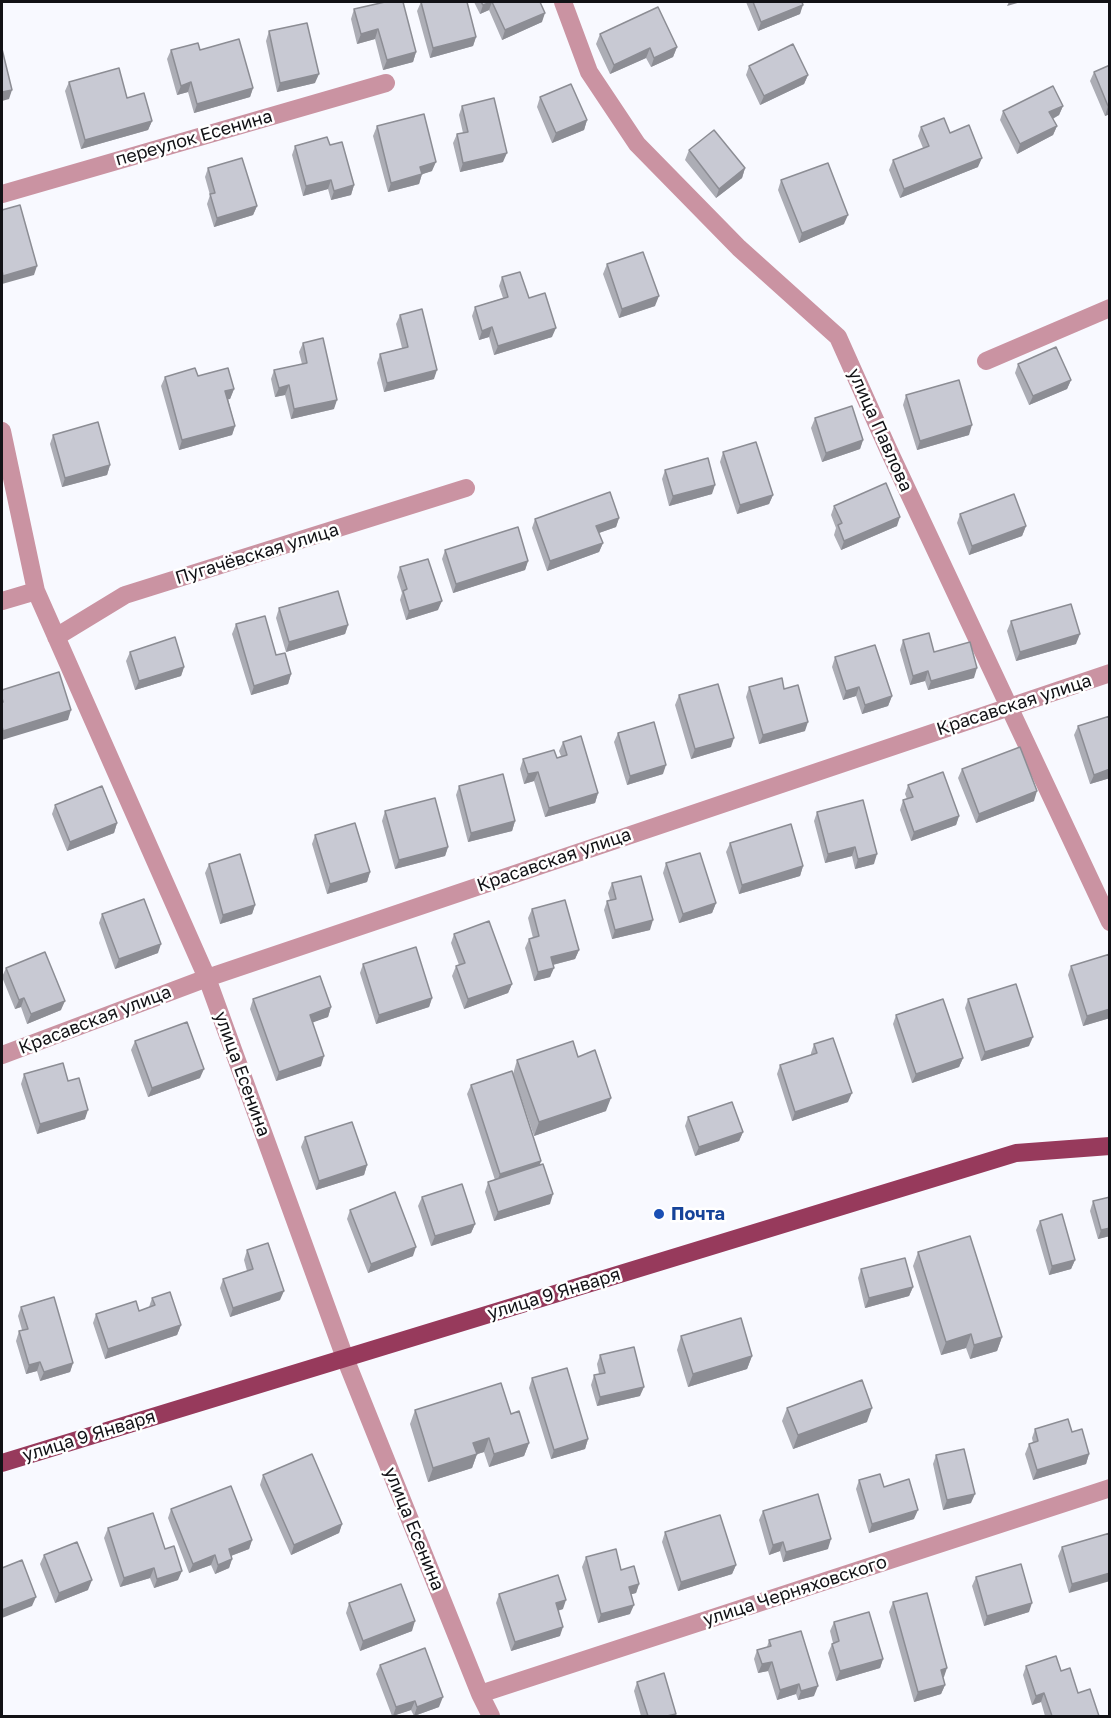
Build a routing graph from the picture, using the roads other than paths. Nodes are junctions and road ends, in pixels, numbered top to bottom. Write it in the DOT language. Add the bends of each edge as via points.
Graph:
graph roads {
  1 [pos="563,2"];
  2 [pos="386,83"];
  3 [pos="2,194"];
  4 [pos="1110,308"];
  5 [pos="986,361"];
  6 [pos="2,431"];
  7 [pos="466,488"];
  8 [pos="36,591"];
  9 [pos="2,601"];
  10 [pos="56,638"];
  11 [pos="1110,673"];
  12 [pos="1008,706"];
  13 [pos="1110,922"];
  14 [pos="207,978"];
  15 [pos="2,1055"];
  16 [pos="1110,1146"];
  17 [pos="345,1358"];
  18 [pos="2,1463"];
  19 [pos="1110,1488"];
  20 [pos="480,1694"];
  21 [pos="491,1716"];
  1 -- 12 [label="street, улица Павлова" via="589,72 637,144 739,248 838,337"];
  2 -- 3 [label="street, переулок Есенина"];
  4 -- 5 [label="street"];
  6 -- 8 [label="street, улица Есенина"];
  7 -- 10 [label="street, Пугачёвская улица" via="125,595"];
  8 -- 9 [label="street"];
  8 -- 10 [label="street, улица Есенина"];
  10 -- 14 [label="street, улица Есенина"];
  11 -- 12 [label="street, Красавская улица"];
  12 -- 13 [label="street, улица Павлова"];
  12 -- 14 [label="street, Красавская улица"];
  14 -- 15 [label="street, Красавская улица"];
  14 -- 17 [label="street, улица Есенина"];
  16 -- 17 [label="main road, улица 9 Января" via="1016,1153"];
  17 -- 18 [label="main road, улица 9 Января"];
  17 -- 20 [label="street, улица Есенина"];
  19 -- 20 [label="street, улица Черняховского"];
  20 -- 21 [label="street, улица Есенина"];
}
